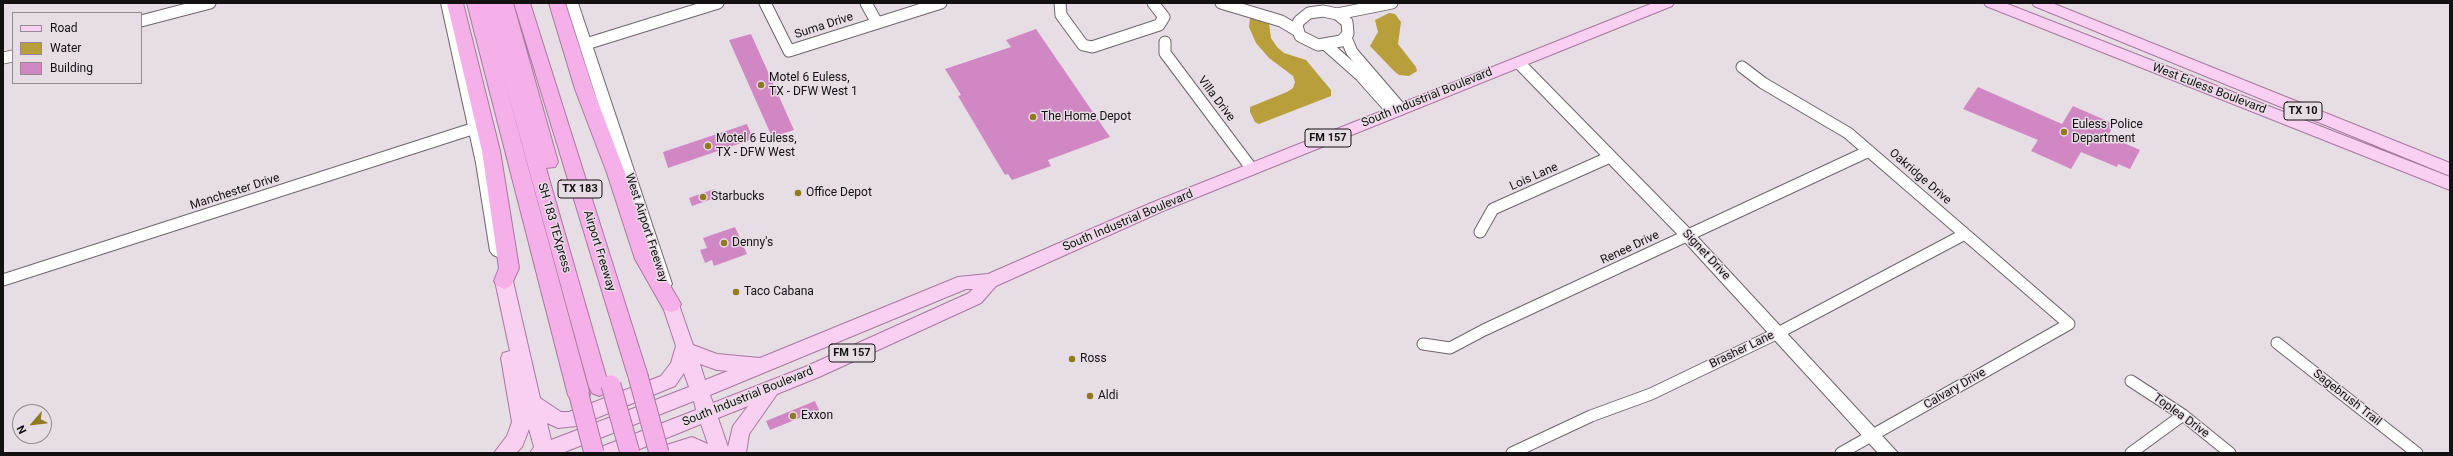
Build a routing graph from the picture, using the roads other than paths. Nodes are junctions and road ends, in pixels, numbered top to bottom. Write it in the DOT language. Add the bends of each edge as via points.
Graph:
graph roads {
  1 [pos="210,3"];
  2 [pos="447,3"];
  3 [pos="455,3"];
  4 [pos="475,3"];
  5 [pos="491,3"];
  6 [pos="505,3"];
  7 [pos="522,3"];
  8 [pos="557,3"];
  9 [pos="572,3"];
  10 [pos="718,3"];
  11 [pos="765,3"];
  12 [pos="866,3"];
  13 [pos="941,3"];
  14 [pos="1060,3"];
  15 [pos="1153,3"];
  16 [pos="1221,3"];
  17 [pos="1667,3"];
  18 [pos="1991,3"];
  19 [pos="2039,3"];
  20 [pos="1389,4"];
  21 [pos="1251,11"];
  22 [pos="1337,14"];
  23 [pos="2069,15"];
  24 [pos="1304,16"];
  25 [pos="142,21"];
  26 [pos="877,23"];
  27 [pos="1349,27"];
  28 [pos="1298,31"];
  29 [pos="2060,31"];
  30 [pos="1346,38"];
  31 [pos="1165,42"];
  32 [pos="586,44"];
  33 [pos="1326,45"];
  34 [pos="1518,62"];
  35 [pos="1742,67"];
  36 [pos="2224,79"];
  37 [pos="2194,83"];
  38 [pos="1397,110"];
  39 [pos="475,128"];
  40 [pos="1869,151"];
  41 [pos="1610,157"];
  42 [pos="1252,169"];
  43 [pos="2450,170"];
  44 [pos="2450,184"];
  45 [pos="1480,232"];
  46 [pos="1965,234"];
  47 [pos="1688,236"];
  48 [pos="3,280"];
  49 [pos="504,281"];
  50 [pos="990,281"];
  51 [pos="671,304"];
  52 [pos="2069,324"];
  53 [pos="1778,333"];
  54 [pos="515,334"];
  55 [pos="2277,343"];
  56 [pos="1423,344"];
  57 [pos="684,348"];
  58 [pos="764,364"];
  59 [pos="2131,381"];
  60 [pos="605,386"];
  61 [pos="770,388"];
  62 [pos="699,391"];
  63 [pos="532,402"];
  64 [pos="707,414"];
  65 [pos="2183,415"];
  66 [pos="1873,436"];
  67 [pos="626,450"];
  68 [pos="543,452"];
  69 [pos="504,453"];
  70 [pos="594,453"];
  71 [pos="608,453"];
  72 [pos="659,453"];
  73 [pos="666,453"];
  74 [pos="705,453"];
  75 [pos="720,453"];
  76 [pos="736,453"];
  77 [pos="1512,453"];
  78 [pos="1841,453"];
  79 [pos="1889,453"];
  80 [pos="2131,453"];
  81 [pos="2230,453"];
  82 [pos="2416,453"];
  1 -- 25 [label="street"];
  2 -- 39 [label="main road"];
  3 -- 49 [label="highway" via="491,151 510,268"];
  4 -- 70 [label="highway, bridge"];
  5 -- 60 [label="highway, SH 183 TEXpress"];
  6 -- 60 [label="highway, SH 183 TEXpress"];
  7 -- 72 [label="highway, Airport Freeway / TX 183, bridge" via="638,376"];
  8 -- 51 [label="highway" via="584,89 645,259"];
  9 -- 32 [label="main road, West Airport Freeway"];
  10 -- 32 [label="street"];
  11 -- 26 [label="street, Suma Drive" via="789,51"];
  12 -- 26 [label="street"];
  13 -- 26 [label="street, Suma Drive"];
  14 -- 15 [label="street" via="1061,15 1083,45 1092,47 1158,25 1164,17"];
  16 -- 21 [label="street"];
  17 -- 34 [label="main road, South Industrial Boulevard / FM 157"];
  18 -- 29 [label="main road, West Euless Boulevard / TX 10"];
  19 -- 23 [label="main road, West Euless Boulevard / TX 10"];
  20 -- 22 [label="street"];
  20 -- 27 [label="street" via="1362,17"];
  21 -- 24 [label="street"];
  21 -- 28 [label="street" via="1281,21"];
  22 -- 24 [label="street" via="1323,11"];
  22 -- 27 [label="street"];
  23 -- 29 [label="main road"];
  23 -- 36 [label="main road, West Euless Boulevard / TX 10"];
  24 -- 28 [label="street" via="1297,26"];
  27 -- 30 [label="street"];
  28 -- 33 [label="street" via="1300,36 1311,43"];
  29 -- 37 [label="main road, West Euless Boulevard / TX 10"];
  30 -- 33 [label="street"];
  30 -- 38 [label="street" via="1352,52"];
  31 -- 42 [label="street, Villa Drive" via="1165,53"];
  32 -- 51 [label="main road, West Airport Freeway"];
  33 -- 38 [label="street"];
  34 -- 38 [label="main road, South Industrial Boulevard / FM 157"];
  34 -- 41 [label="main road, Signet Drive"];
  35 -- 40 [label="street, Oakridge Drive" via="1763,83 1848,133"];
  36 -- 37 [label="main road" via="2218,86"];
  36 -- 43 [label="main road, West Euless Boulevard / TX 10"];
  37 -- 44 [label="main road, West Euless Boulevard / TX 10"];
  38 -- 42 [label="main road, South Industrial Boulevard / FM 157"];
  39 -- 48 [label="street, Manchester Drive"];
  39 -- 49 [label="main road"];
  40 -- 46 [label="street, Oakridge Drive"];
  40 -- 47 [label="street, Renee Drive"];
  41 -- 45 [label="street, Lois Lane" via="1493,209"];
  41 -- 47 [label="main road, Signet Drive"];
  42 -- 50 [label="main road, South Industrial Boulevard / FM 157" via="1157,207"];
  46 -- 52 [label="street, Oakridge Drive"];
  46 -- 53 [label="street, Brasher Lane"];
  47 -- 53 [label="main road, Signet Drive"];
  47 -- 56 [label="street, Renee Drive" via="1450,348"];
  49 -- 54 [label="main road"];
  50 -- 58 [label="main road, South Industrial Boulevard / FM 157" via="964,282"];
  50 -- 61 [label="main road, South Industrial Boulevard / FM 157" via="975,298 812,372"];
  51 -- 57 [label="main road, West Airport Freeway"];
  52 -- 66 [label="street, Calvary Drive"];
  53 -- 66 [label="main road, Signet Drive"];
  53 -- 77 [label="street, Brasher Lane" via="1651,394 1591,416"];
  54 -- 63 [label="main road"];
  54 -- 69 [label="main road" via="509,354 522,422 515,441"];
  55 -- 82 [label="street, Sagebrush Trail"];
  57 -- 58 [label="main road" via="697,356 717,362 738,365"];
  57 -- 62 [label="main road, West Airport Freeway"];
  57 -- 63 [label="main road" via="679,366 668,381 570,420 558,420"];
  58 -- 62 [label="main road, South Industrial Boulevard / FM 157"];
  59 -- 65 [label="street, Toplea Drive"];
  60 -- 67 [label="highway, SH 183 TEXpress"];
  61 -- 64 [label="main road, South Industrial Boulevard / FM 157"];
  61 -- 76 [label="main road" via="740,432"];
  62 -- 64 [label="main road, West Airport Freeway"];
  62 -- 68 [label="main road, South Industrial Boulevard / FM 157"];
  63 -- 68 [label="main road"];
  64 -- 67 [label="main road, South Industrial Boulevard / FM 157"];
  64 -- 75 [label="main road, West Airport Freeway"];
  65 -- 80 [label="street"];
  65 -- 81 [label="street, Toplea Drive"];
  66 -- 78 [label="street, Calvary Drive"];
  66 -- 79 [label="main road, Signet Drive"];
  67 -- 71 [label="main road, FM 157"];
  73 -- 74 [label="main road" via="692,445"];
}
